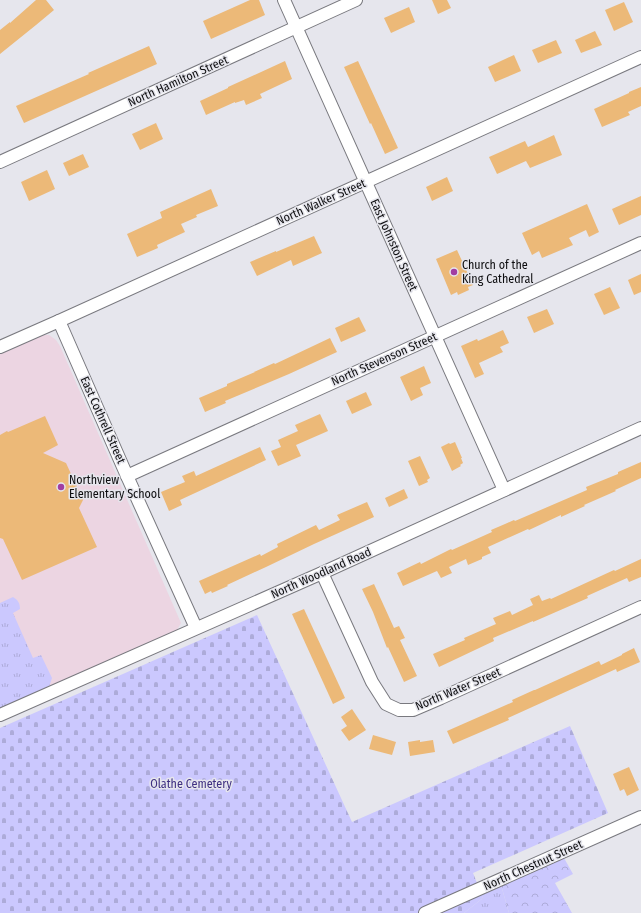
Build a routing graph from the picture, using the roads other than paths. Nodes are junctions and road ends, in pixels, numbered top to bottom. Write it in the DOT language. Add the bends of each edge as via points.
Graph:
graph roads {
  1 [pos="284,0"];
  2 [pos="356,0"];
  3 [pos="296,27"];
  4 [pos="641,57"];
  5 [pos="0,162"];
  6 [pos="366,181"];
  7 [pos="641,243"];
  8 [pos="59,321"];
  9 [pos="434,336"];
  10 [pos="0,347"];
  11 [pos="641,428"];
  12 [pos="127,476"];
  13 [pos="504,490"];
  14 [pos="322,573"];
  15 [pos="641,607"];
  16 [pos="196,628"];
  17 [pos="0,715"];
  18 [pos="641,816"];
  19 [pos="425,913"];
  1 -- 3 [label="street, East Johnston Street"];
  2 -- 3 [label="street, North Hamilton Street"];
  3 -- 5 [label="street, North Hamilton Street"];
  3 -- 6 [label="street, East Johnston Street"];
  4 -- 6 [label="street, North Walker Street"];
  6 -- 8 [label="street, North Walker Street"];
  6 -- 9 [label="street, East Johnston Street"];
  7 -- 9 [label="street, North Stevenson Street"];
  8 -- 10 [label="street, North Walker Street"];
  8 -- 12 [label="street, East Cothrell Street"];
  9 -- 12 [label="street, North Stevenson Street"];
  9 -- 13 [label="street, East Johnston Street"];
  11 -- 13 [label="street, North Woodland Road"];
  12 -- 16 [label="street, East Cothrell Street"];
  13 -- 14 [label="street, North Woodland Road"];
  14 -- 15 [label="street, North Water Street" via="372,682 386,704 399,710 413,710"];
  14 -- 16 [label="street, North Woodland Road"];
  16 -- 17 [label="street, North Woodland Road"];
  18 -- 19 [label="street, North Chestnut Street"];
}
